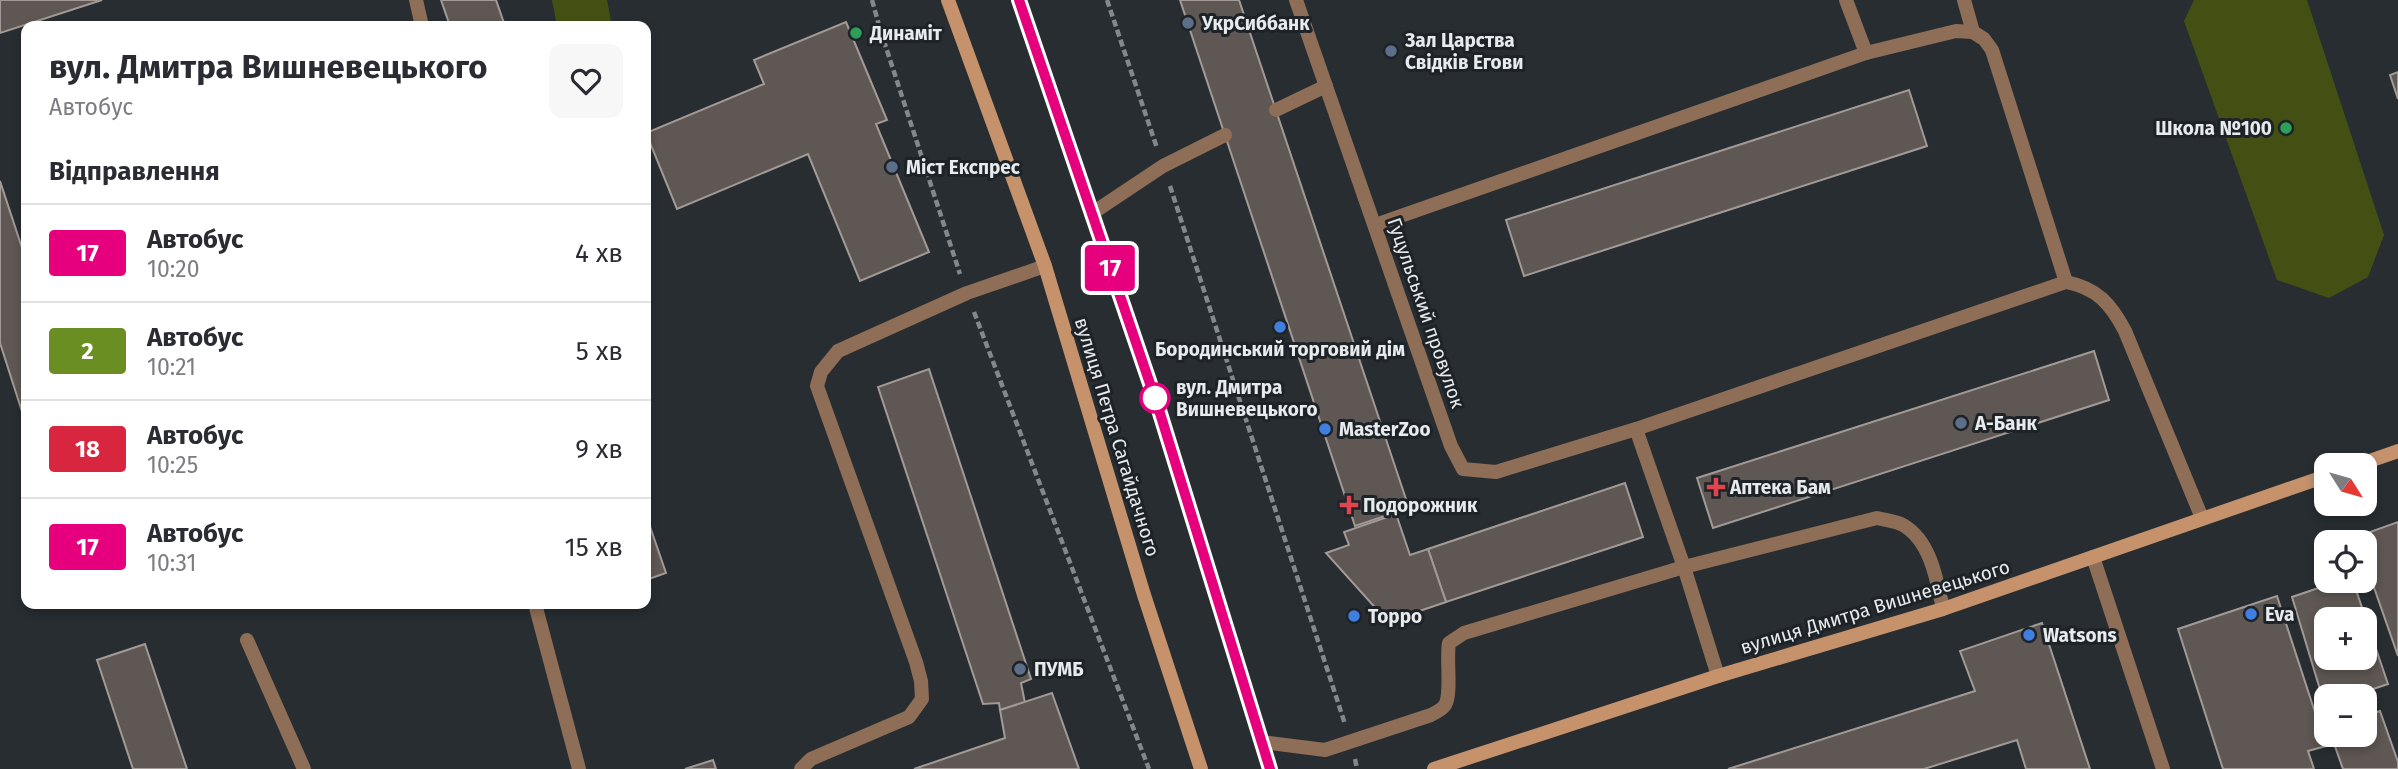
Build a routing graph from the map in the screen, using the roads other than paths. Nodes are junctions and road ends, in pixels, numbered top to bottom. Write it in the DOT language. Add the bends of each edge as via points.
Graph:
graph roads {
  1 [pos="416,0"];
  2 [pos="948,0"];
  3 [pos="1019,0"];
  4 [pos="1296,0"];
  5 [pos="1846,0"];
  6 [pos="1964,0"];
  7 [pos="421,21"];
  8 [pos="1973,32"];
  9 [pos="1866,52"];
  10 [pos="1326,86"];
  11 [pos="1276,110"];
  12 [pos="1225,135"];
  13 [pos="1091,214"];
  14 [pos="1375,225"];
  15 [pos="1045,266"];
  16 [pos="2066,282"];
  17 [pos="1636,429"];
  18 [pos="2398,451"];
  19 [pos="2377,458"];
  20 [pos="2314,480"];
  21 [pos="2202,518"];
  22 [pos="2093,557"];
  23 [pos="1684,567"];
  24 [pos="536,609"];
  25 [pos="1943,609"];
  26 [pos="247,640"];
  27 [pos="1718,676"];
  28 [pos="1262,742"];
  29 [pos="304,769"];
  30 [pos="579,769"];
  31 [pos="801,769"];
  32 [pos="1201,769"];
  33 [pos="1270,769"];
  34 [pos="1434,769"];
  35 [pos="2163,769"];
  1 -- 7 [label="street"];
  2 -- 15 [label="street, вулиця Петра Сагайдачного"];
  3 -- 13 [label="street"];
  4 -- 10 [label="street, Гуцульський провулок"];
  5 -- 9 [label="street"];
  6 -- 8 [label="street"];
  8 -- 9 [label="street" via="1956,31"];
  8 -- 16 [label="street" via="1992,50"];
  9 -- 14 [label="street"];
  10 -- 11 [label="street"];
  10 -- 14 [label="street, Гуцульський провулок"];
  12 -- 13 [label="street" via="1163,166"];
  13 -- 28 [label="street" via="1159,410"];
  14 -- 17 [label="street, Гуцульський провулок" via="1451,446 1463,468 1496,472"];
  15 -- 31 [label="street" via="967,293 838,351 821,372 817,386 916,662 922,699 909,717 811,759"];
  15 -- 32 [label="street, вулиця Петра Сагайдачного"];
  16 -- 17 [label="street"];
  16 -- 21 [label="street" via="2083,285 2115,310"];
  17 -- 23 [label="street"];
  18 -- 19 [label="street"];
  20 -- 21 [label="street, вулиця Дмитра Вишневецького"];
  21 -- 22 [label="street, вулиця Дмитра Вишневецького"];
  22 -- 25 [label="street, вулиця Дмитра Вишневецького"];
  22 -- 35 [label="street"];
  23 -- 25 [label="street" via="1877,518 1903,525 1913,534 1933,565"];
  23 -- 27 [label="street"];
  23 -- 28 [label="street" via="1456,636 1447,655 1448,697 1431,715 1325,750"];
  24 -- 30 [label="street"];
  25 -- 27 [label="street, вулиця Дмитра Вишневецького"];
  26 -- 29 [label="street"];
  27 -- 34 [label="street, вулиця Дмитра Вишневецького"];
  28 -- 33 [label="street"];
}
